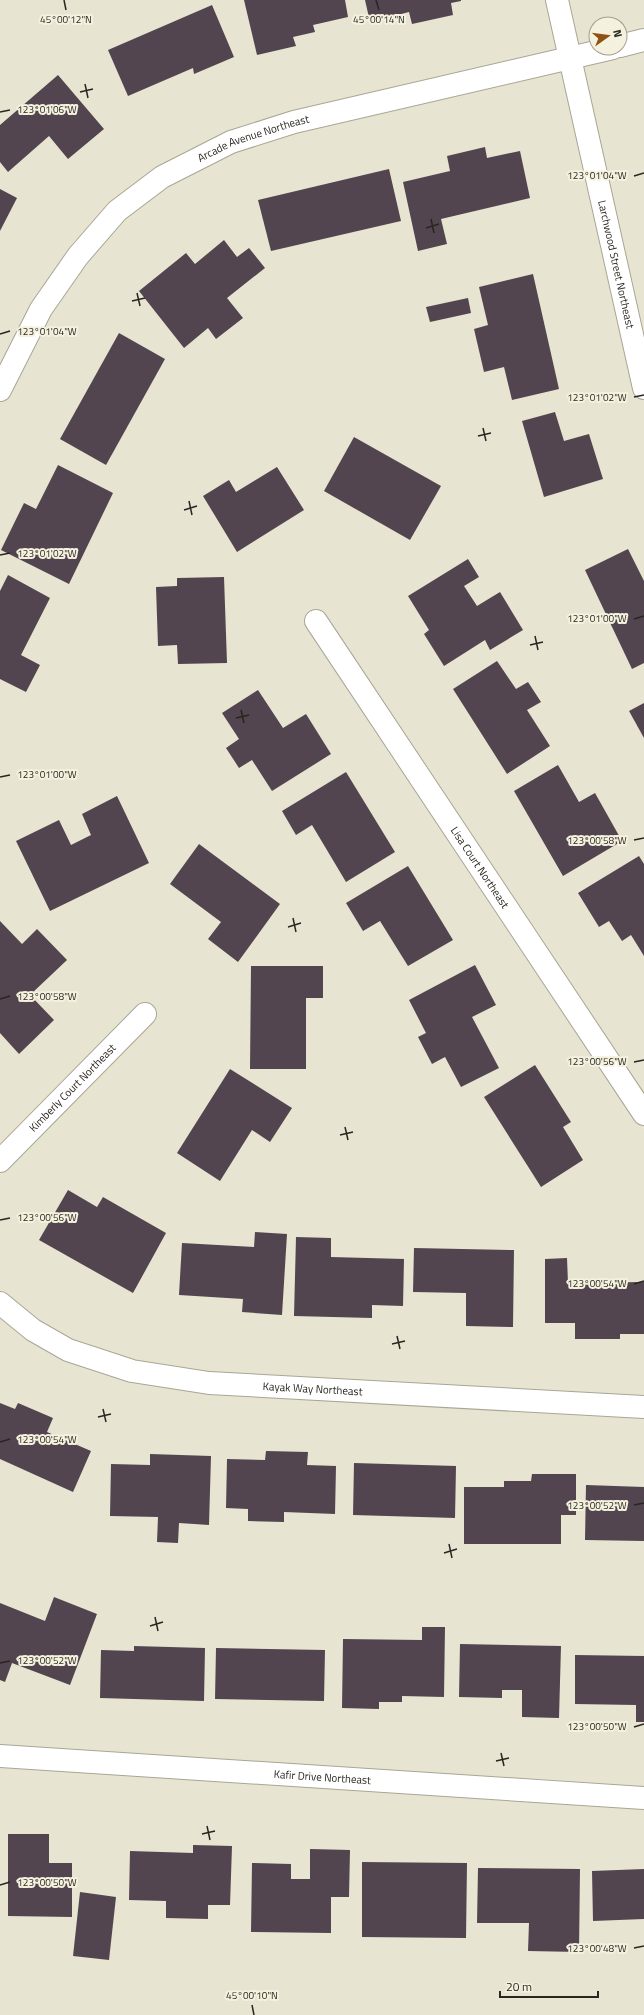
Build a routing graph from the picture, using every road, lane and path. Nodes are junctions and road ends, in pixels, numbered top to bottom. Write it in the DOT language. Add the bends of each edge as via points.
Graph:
graph roads {
  1 [pos="557,0"];
  2 [pos="644,40"];
  3 [pos="628,44"];
  4 [pos="588,54"];
  5 [pos="570,59"];
  6 [pos="644,388"];
  7 [pos="0,390"];
  8 [pos="316,621"];
  9 [pos="145,1014"];
  10 [pos="644,1114"];
  11 [pos="0,1161"];
  12 [pos="0,1303"];
  13 [pos="644,1407"];
  14 [pos="0,1756"];
  15 [pos="644,1798"];
  1 -- 5 [label="street, Larchwood Street Northeast"];
  2 -- 3 [label="street"];
  4 -- 5 [label="street, Arcade Avenue Northeast"];
  5 -- 6 [label="street, Larchwood Street Northeast"];
  5 -- 7 [label="street, Arcade Avenue Northeast" via="294,122 231,142 162,177 118,211 78,256 41,309"];
  8 -- 10 [label="street, Lisa Court Northeast"];
  9 -- 11 [label="street, Kimberly Court Northeast"];
  12 -- 13 [label="street, Kayak Way Northeast" via="33,1330 68,1350 132,1370 209,1383"];
  14 -- 15 [label="street, Kafir Drive Northeast"];
}
